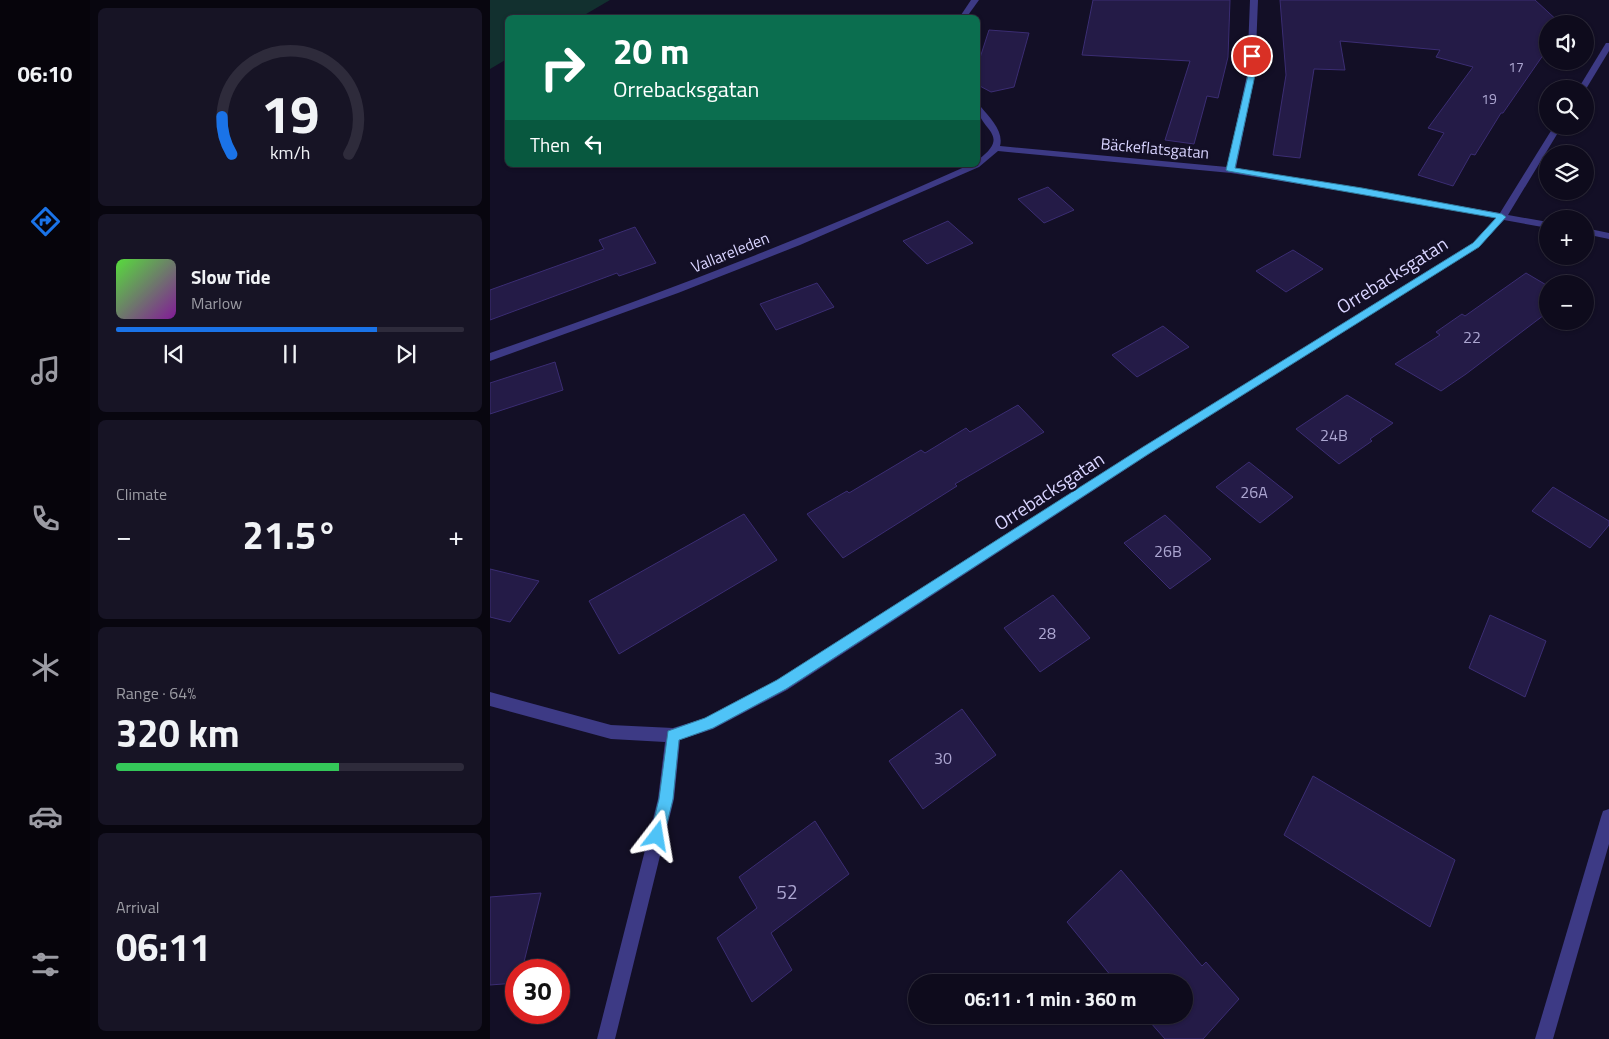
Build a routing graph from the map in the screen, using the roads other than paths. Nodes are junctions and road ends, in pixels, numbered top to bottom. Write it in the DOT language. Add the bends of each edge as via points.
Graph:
graph roads {
  1 [pos="976,0"];
  2 [pos="1254,0"];
  3 [pos="964,15"];
  4 [pos="1609,45"];
  5 [pos="1588,80"];
  6 [pos="980,112"];
  7 [pos="1552,135"];
  8 [pos="996,148"];
  9 [pos="980,163"];
  10 [pos="972,167"];
  11 [pos="1230,170"];
  12 [pos="1502,217"];
  13 [pos="1539,223"];
  14 [pos="1594,233"];
  15 [pos="1609,236"];
  16 [pos="490,356"];
  17 [pos="490,699"];
  18 [pos="673,735"];
  19 [pos="1609,816"];
  20 [pos="606,1039"];
  21 [pos="1544,1039"];
  1 -- 3 [label="street"];
  2 -- 11 [label="street" via="1251,75"];
  4 -- 5 [label="street"];
  6 -- 8 [label="street" via="998,138"];
  7 -- 12 [label="street, Orrebacksgatan"];
  8 -- 9 [label="street, Vallareleden"];
  8 -- 11 [label="street, Bäckeflatsgatan"];
  10 -- 16 [label="street, Vallareleden" via="725,271"];
  11 -- 12 [label="street, Bäckeflatsgatan"];
  12 -- 13 [label="street, Bäckeflatsgatan"];
  12 -- 18 [label="street, Orrebacksgatan" via="1476,245 1147,450 782,685 708,724"];
  14 -- 15 [label="street"];
  17 -- 18 [label="street, Orrebacksgatan" via="611,732"];
  18 -- 20 [label="street" via="666,799"];
  19 -- 21 [label="street"];
}
